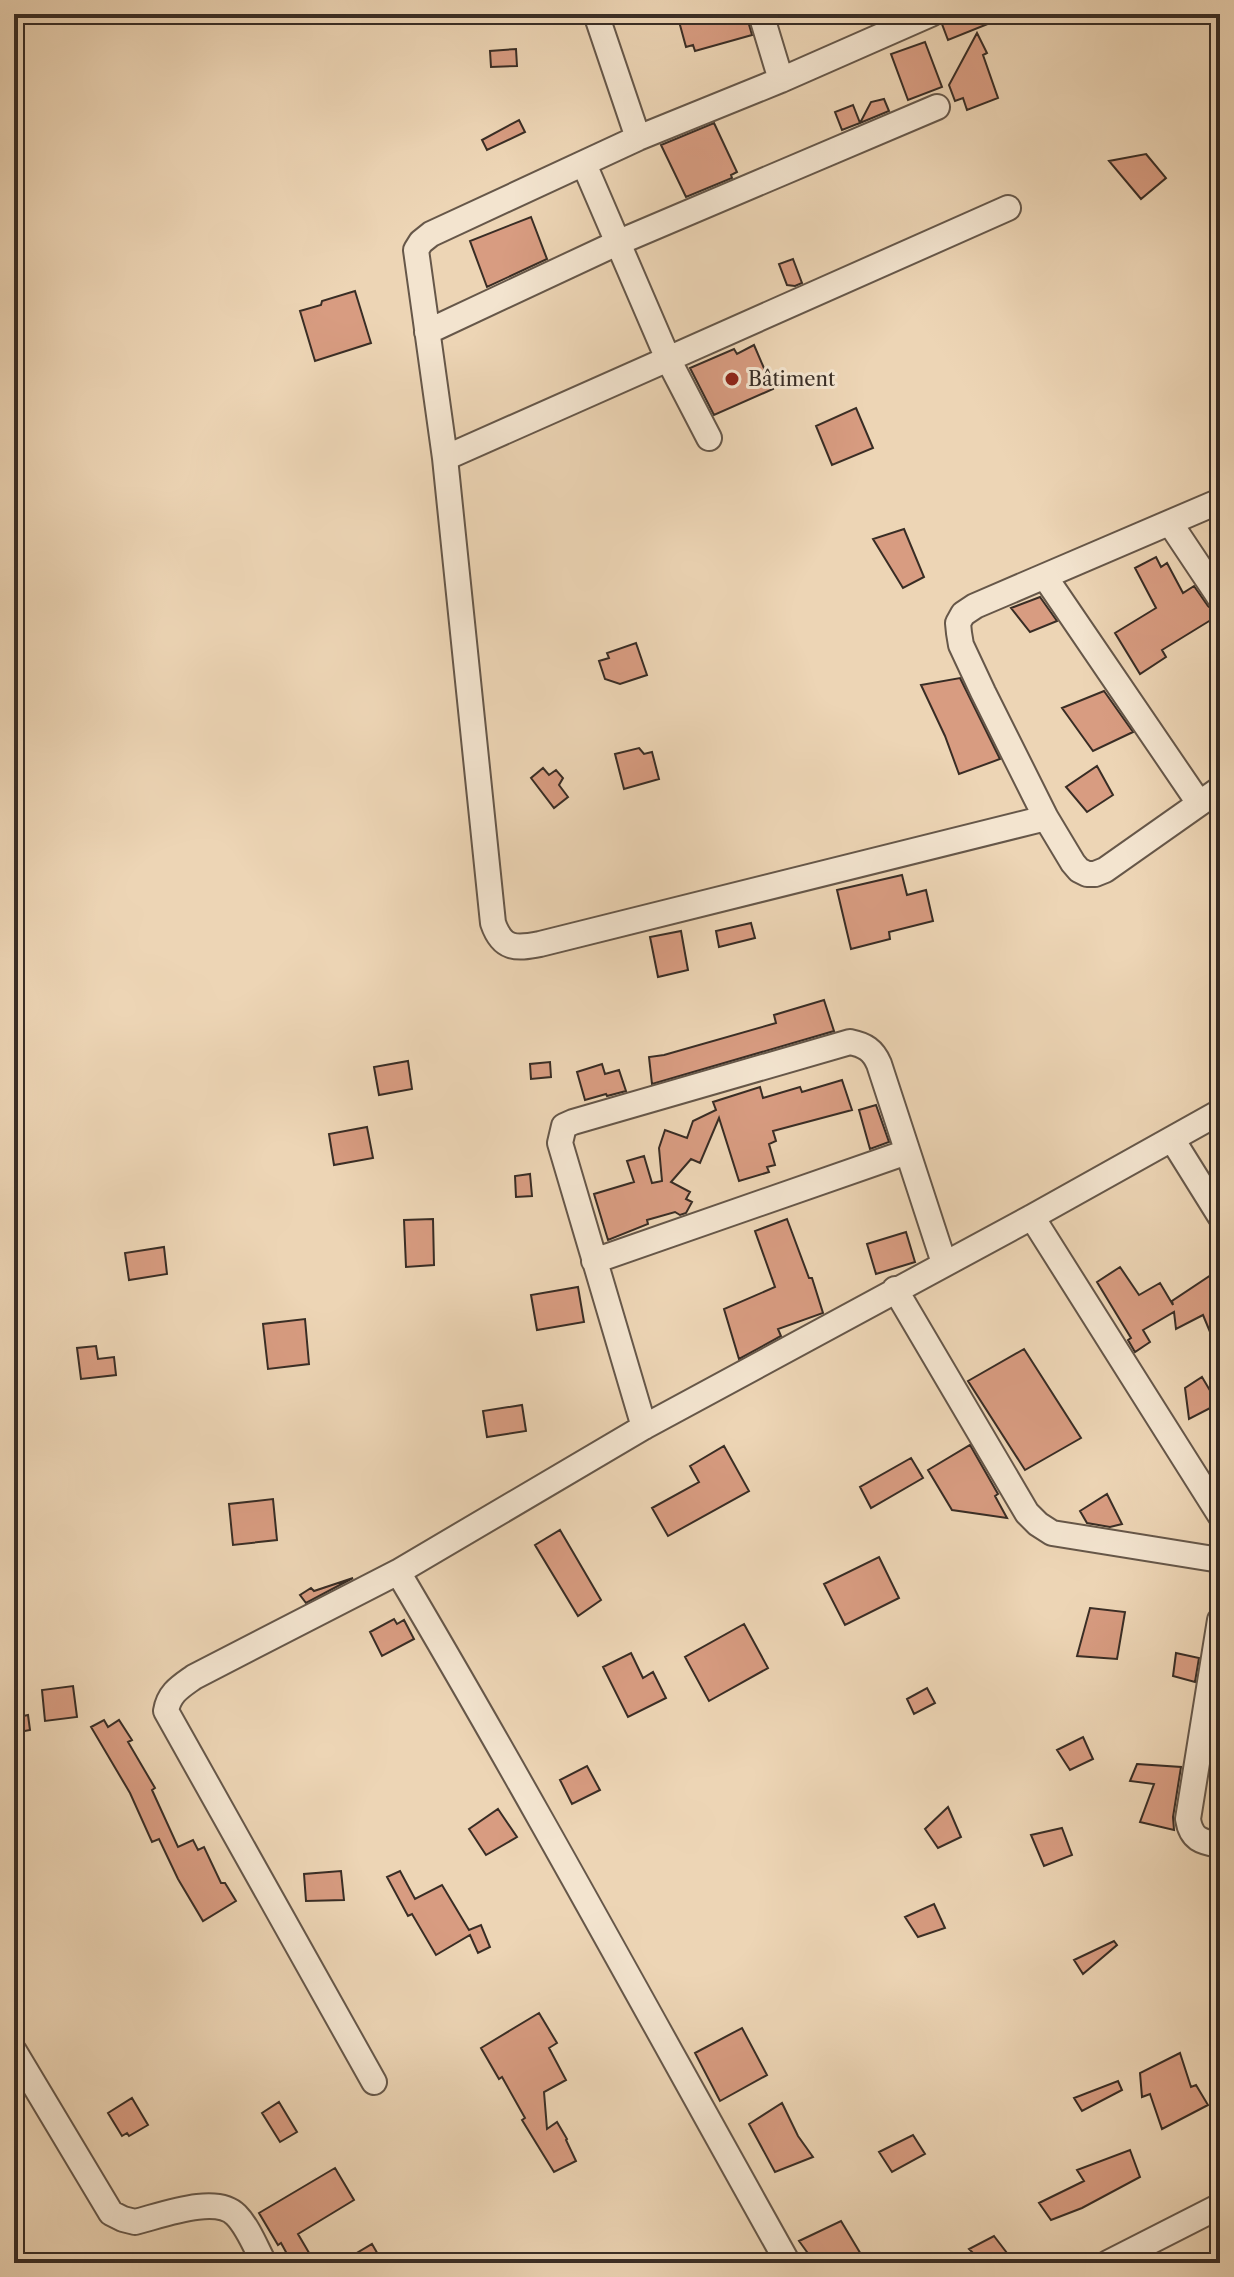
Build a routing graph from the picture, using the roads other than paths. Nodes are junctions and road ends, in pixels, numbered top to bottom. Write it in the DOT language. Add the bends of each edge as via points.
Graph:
graph roads {
  1 [pos="596,14"];
  2 [pos="761,14"];
  3 [pos="931,14"];
  4 [pos="905,19"];
  5 [pos="781,80"];
  6 [pos="937,107"];
  7 [pos="638,138"];
  8 [pos="584,164"];
  9 [pos="1008,208"];
  10 [pos="617,243"];
  11 [pos="427,332"];
  12 [pos="668,359"];
  13 [pos="709,438"];
  14 [pos="445,458"];
  15 [pos="1220,501"];
  16 [pos="1170,523"];
  17 [pos="1045,577"];
  18 [pos="1220,598"];
  19 [pos="1220,789"];
  20 [pos="1199,803"];
  21 [pos="1046,818"];
  22 [pos="1220,1112"];
  23 [pos="1172,1139"];
  24 [pos="907,1152"];
  25 [pos="1220,1216"];
  26 [pos="1032,1217"];
  27 [pos="594,1261"];
  28 [pos="944,1263"];
  29 [pos="895,1289"];
  30 [pos="644,1427"];
  31 [pos="1220,1515"];
  32 [pos="1220,1560"];
  33 [pos="398,1572"];
  34 [pos="1220,1620"];
  35 [pos="1220,1845"];
  36 [pos="14,2051"];
  37 [pos="374,2082"];
  38 [pos="1220,2206"];
  39 [pos="264,2263"];
  40 [pos="788,2263"];
  41 [pos="1108,2263"];
  1 -- 7 [label="street"];
  2 -- 5 [label="street"];
  3 -- 4 [label="street"];
  4 -- 5 [label="street"];
  5 -- 7 [label="street"];
  6 -- 10 [label="street"];
  7 -- 8 [label="street"];
  8 -- 10 [label="street"];
  8 -- 11 [label="street" via="421,242 416,250"];
  9 -- 12 [label="street"];
  10 -- 11 [label="street"];
  10 -- 12 [label="street"];
  11 -- 14 [label="street"];
  12 -- 13 [label="street"];
  12 -- 14 [label="street"];
  14 -- 21 [label="street" via="493,923 498,938 508,945 540,944"];
  15 -- 16 [label="street"];
  16 -- 17 [label="street"];
  16 -- 18 [label="street"];
  17 -- 20 [label="street"];
  17 -- 21 [label="street" via="975,606 958,623 961,645"];
  19 -- 20 [label="street"];
  20 -- 21 [label="street" via="1095,874 1079,870"];
  22 -- 23 [label="street"];
  23 -- 25 [label="street"];
  23 -- 26 [label="street"];
  24 -- 27 [label="street"];
  24 -- 27 [label="street" via="875,1054 850,1042 573,1122 564,1126 560,1143"];
  24 -- 28 [label="street"];
  26 -- 28 [label="street"];
  26 -- 31 [label="street"];
  27 -- 30 [label="street"];
  28 -- 29 [label="street"];
  29 -- 30 [label="street"];
  29 -- 32 [label="street" via="1038,1524 1052,1533"];
  30 -- 33 [label="street"];
  33 -- 37 [label="street" via="194,1677 174,1691 166,1711"];
  33 -- 40 [label="street" via="491,1728"];
  34 -- 35 [label="street" via="1188,1819 1198,1838"];
  36 -- 39 [label="street" via="111,2213 135,2222 224,2206 237,2215"];
  38 -- 41 [label="street"];
}
